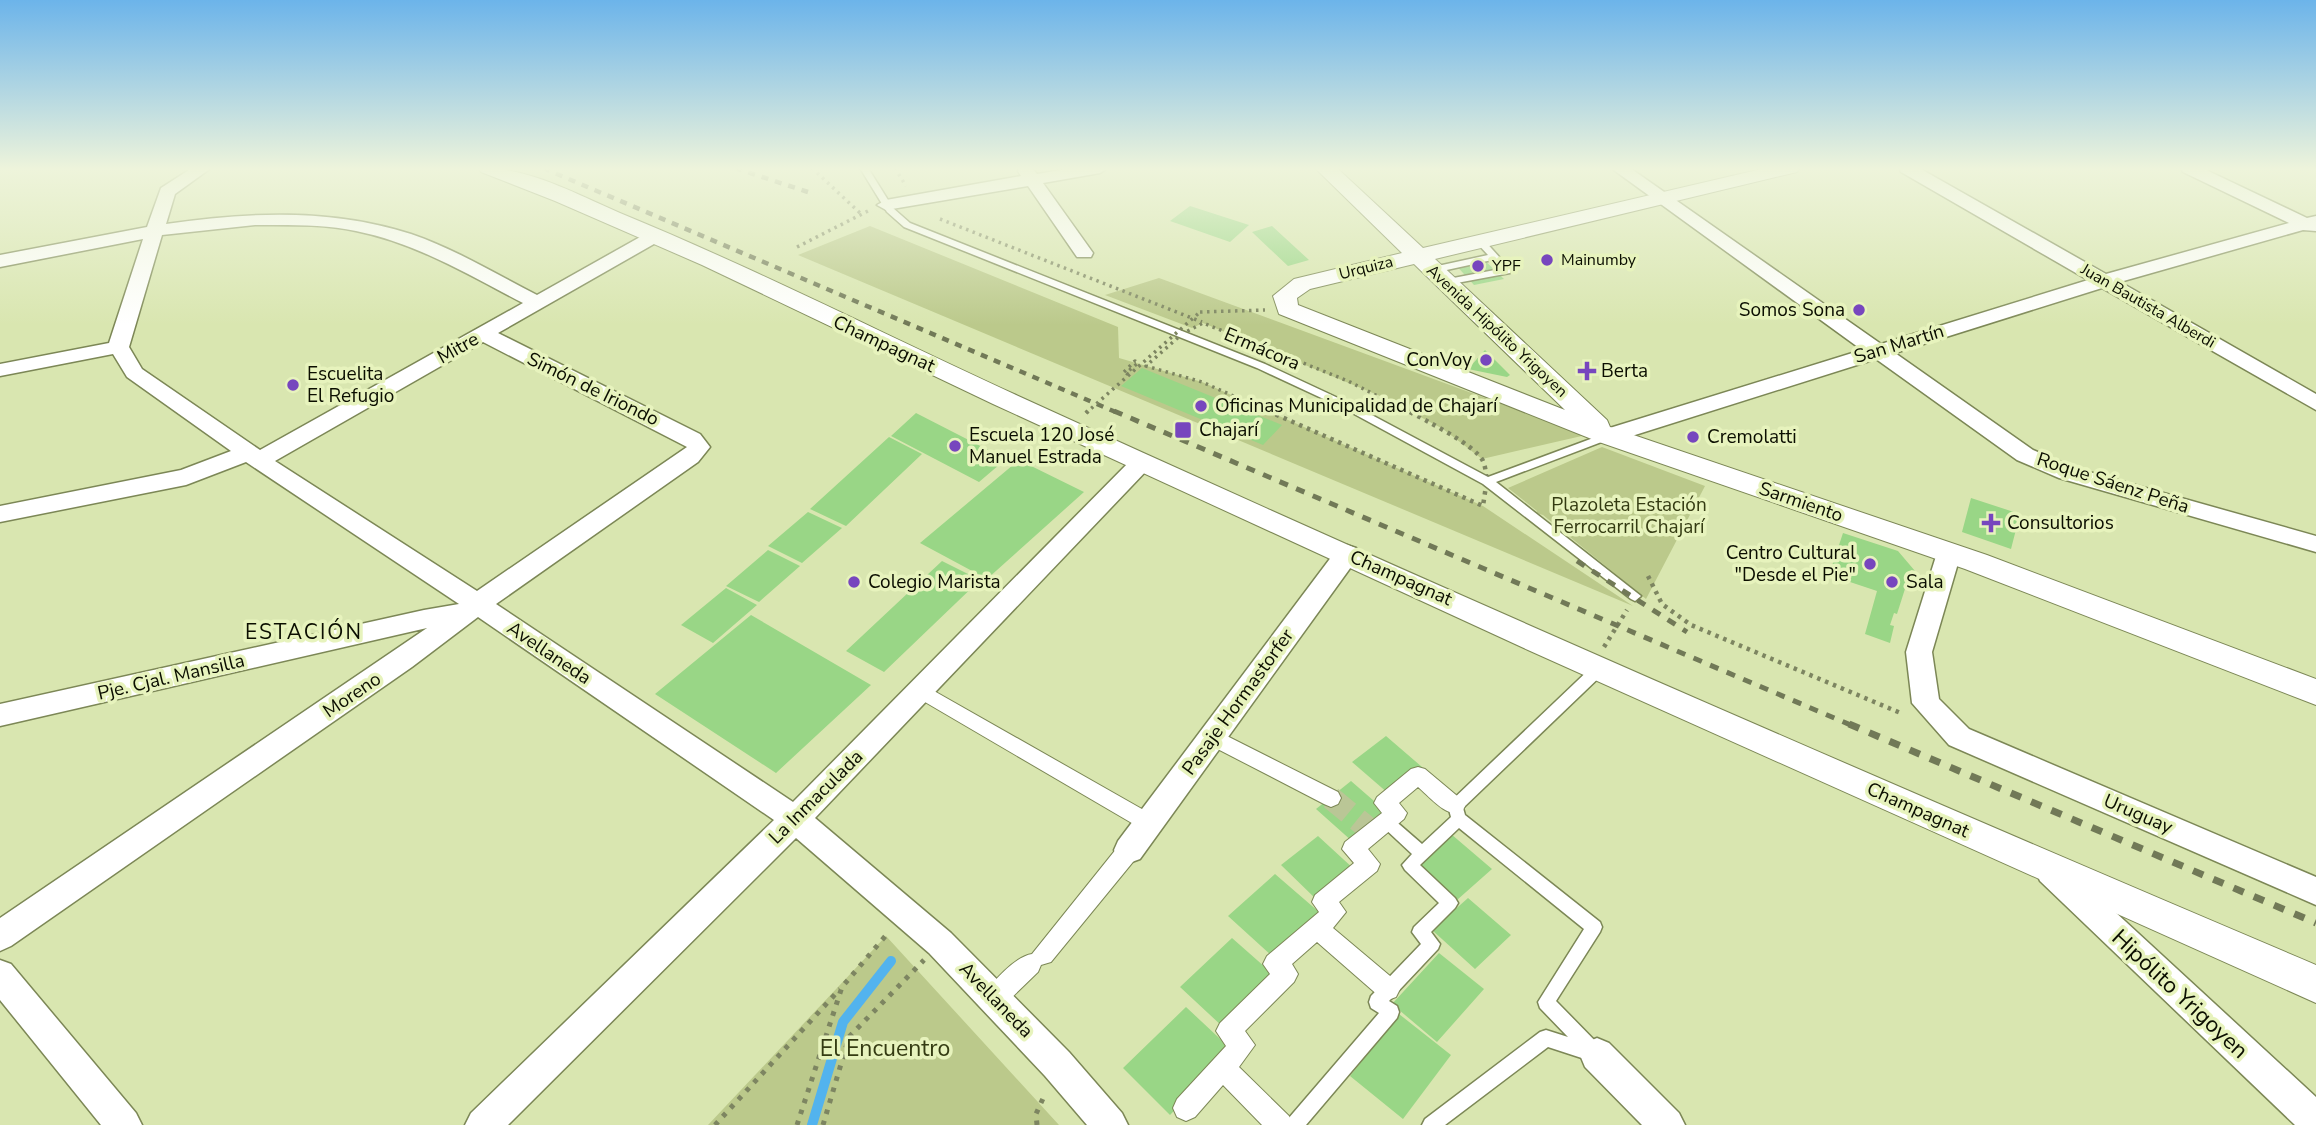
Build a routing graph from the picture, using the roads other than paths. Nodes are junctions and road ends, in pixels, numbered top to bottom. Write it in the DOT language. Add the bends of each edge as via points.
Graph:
graph roads {
  1 [pos="158,220"];
  2 [pos="236,220"];
  3 [pos="316,220"];
  4 [pos="619,220"];
  5 [pos="902,220"];
  6 [pos="1061,220"];
  7 [pos="1381,220"];
  8 [pos="1585,220"];
  9 [pos="1693,220"];
  10 [pos="1999,220"];
  11 [pos="2312,225"];
  12 [pos="154,233"];
  13 [pos="655,236"];
  14 [pos="1487,249"];
  15 [pos="1084,253"];
  16 [pos="0,261"];
  17 [pos="1432,269"];
  18 [pos="2104,281"];
  19 [pos="538,303"];
  20 [pos="1287,309"];
  21 [pos="483,334"];
  22 [pos="119,347"];
  23 [pos="1876,351"];
  24 [pos="0,370"];
  25 [pos="2316,403"];
  26 [pos="1608,436"];
  27 [pos="699,447"];
  28 [pos="256,456"];
  29 [pos="1142,462"];
  30 [pos="1487,481"];
  31 [pos="0,514"];
  32 [pos="2316,544"];
  33 [pos="1950,553"];
  34 [pos="1347,554"];
  35 [pos="1635,596"];
  36 [pos="472,610"];
  37 [pos="1597,665"];
  38 [pos="920,690"];
  39 [pos="2316,692"];
  40 [pos="0,715"];
  41 [pos="1213,737"];
  42 [pos="1331,797"];
  43 [pos="1457,812"];
  44 [pos="795,818"];
  45 [pos="1149,823"];
  46 [pos="1377,828"];
  47 [pos="1129,850"];
  48 [pos="1421,853"];
  49 [pos="2045,867"];
  50 [pos="2316,891"];
  51 [pos="1317,928"];
  52 [pos="0,936"];
  53 [pos="0,975"];
  54 [pos="2316,984"];
  55 [pos="1388,989"];
  56 [pos="995,998"];
  57 [pos="1597,1055"];
  58 [pos="1223,1068"];
  59 [pos="1186,1108"];
  60 [pos="2316,1121"];
  61 [pos="124,1125"];
  62 [pos="483,1125"];
  63 [pos="1110,1125"];
  64 [pos="1280,1125"];
  65 [pos="1294,1125"];
  66 [pos="1432,1125"];
  67 [pos="1667,1125"];
  1 -- 12 [label="street"];
  2 -- 12 [label="street"];
  3 -- 19 [label="street" via="405,238"];
  4 -- 13 [label="street, Champagnat"];
  5 -- 30 [label="lane, Ermácora" via="1261,366"];
  6 -- 15 [label="street"];
  7 -- 17 [label="street, Avenida Hipólito Yrigoyen"];
  8 -- 14 [label="street, Urquiza"];
  9 -- 23 [label="street, Roque Sáenz Peña"];
  10 -- 18 [label="street, Juan Bautista Alberdi"];
  11 -- 18 [label="street, San Martín"];
  12 -- 16 [label="street"];
  12 -- 22 [label="street"];
  13 -- 19 [label="street, Mitre"];
  13 -- 29 [label="street, Champagnat"];
  14 -- 17 [label="street, Urquiza"];
  14 -- 17 [label="lane" via="1507,271"];
  17 -- 20 [label="street, Urquiza" via="1303,284 1285,296"];
  17 -- 26 [label="street, Avenida Hipólito Yrigoyen"];
  18 -- 23 [label="street, San Martín"];
  18 -- 25 [label="street, Juan Bautista Alberdi"];
  19 -- 21 [label="street, Mitre"];
  20 -- 26 [label="street, Sarmiento"];
  21 -- 27 [label="street, Simón de Iriondo" via="692,439"];
  21 -- 28 [label="street, Mitre"];
  22 -- 24 [label="street"];
  22 -- 28 [label="street, Avellaneda" via="134,373"];
  23 -- 26 [label="street, San Martín"];
  23 -- 32 [label="street, Roque Sáenz Peña" via="2025,455 2067,473"];
  26 -- 30 [label="lane, San Martín"];
  26 -- 33 [label="street, Sarmiento"];
  27 -- 36 [label="street, Moreno"];
  28 -- 31 [label="street, Mitre" via="186,477"];
  28 -- 36 [label="street, Avellaneda"];
  29 -- 34 [label="street, Champagnat"];
  29 -- 38 [label="street, La Inmaculada"];
  30 -- 35 [label="lane, Ermácora"];
  33 -- 39 [label="street, Sarmiento"];
  33 -- 50 [label="street, Uruguay" via="1920,652 1926,703 1959,737"];
  34 -- 37 [label="street, Champagnat"];
  34 -- 41 [label="street, Pasaje Hormastorfer"];
  36 -- 40 [label="street, Pje. Cjal. Mansilla"];
  36 -- 44 [label="street, Avellaneda"];
  36 -- 52 [label="street, Moreno"];
  37 -- 43 [label="lane"];
  37 -- 49 [label="street, Champagnat"];
  38 -- 44 [label="street, La Inmaculada"];
  38 -- 45 [label="street"];
  41 -- 42 [label="street"];
  41 -- 45 [label="street, Pasaje Hormastorfer"];
  43 -- 46 [label="street" via="1418,775 1384,803 1397,813"];
  43 -- 48 [label="lane"];
  43 -- 57 [label="lane" via="1594,927 1546,1002"];
  44 -- 56 [label="street, Avellaneda" via="940,943"];
  44 -- 62 [label="street, La Inmaculada"];
  45 -- 47 [label="street, Pasaje Hormastorfer"];
  46 -- 48 [label="lane"];
  46 -- 51 [label="street" via="1353,849 1368,864 1323,902 1335,912"];
  47 -- 56 [label="street" via="1037,959"];
  48 -- 55 [label="lane" via="1410,864 1450,903 1420,932 1432,944"];
  49 -- 54 [label="street, Champagnat"];
  49 -- 60 [label="street, Hipólito Yrigoyen"];
  51 -- 55 [label="street"];
  51 -- 58 [label="street" via="1275,964 1286,974 1228,1031 1243,1045"];
  53 -- 61 [label="street"];
  55 -- 65 [label="lane" via="1377,1002 1391,1012"];
  56 -- 63 [label="street, Avellaneda"];
  57 -- 66 [label="lane" via="1546,1038"];
  57 -- 67 [label="street"];
  58 -- 59 [label="street"];
  58 -- 64 [label="street"];
}
